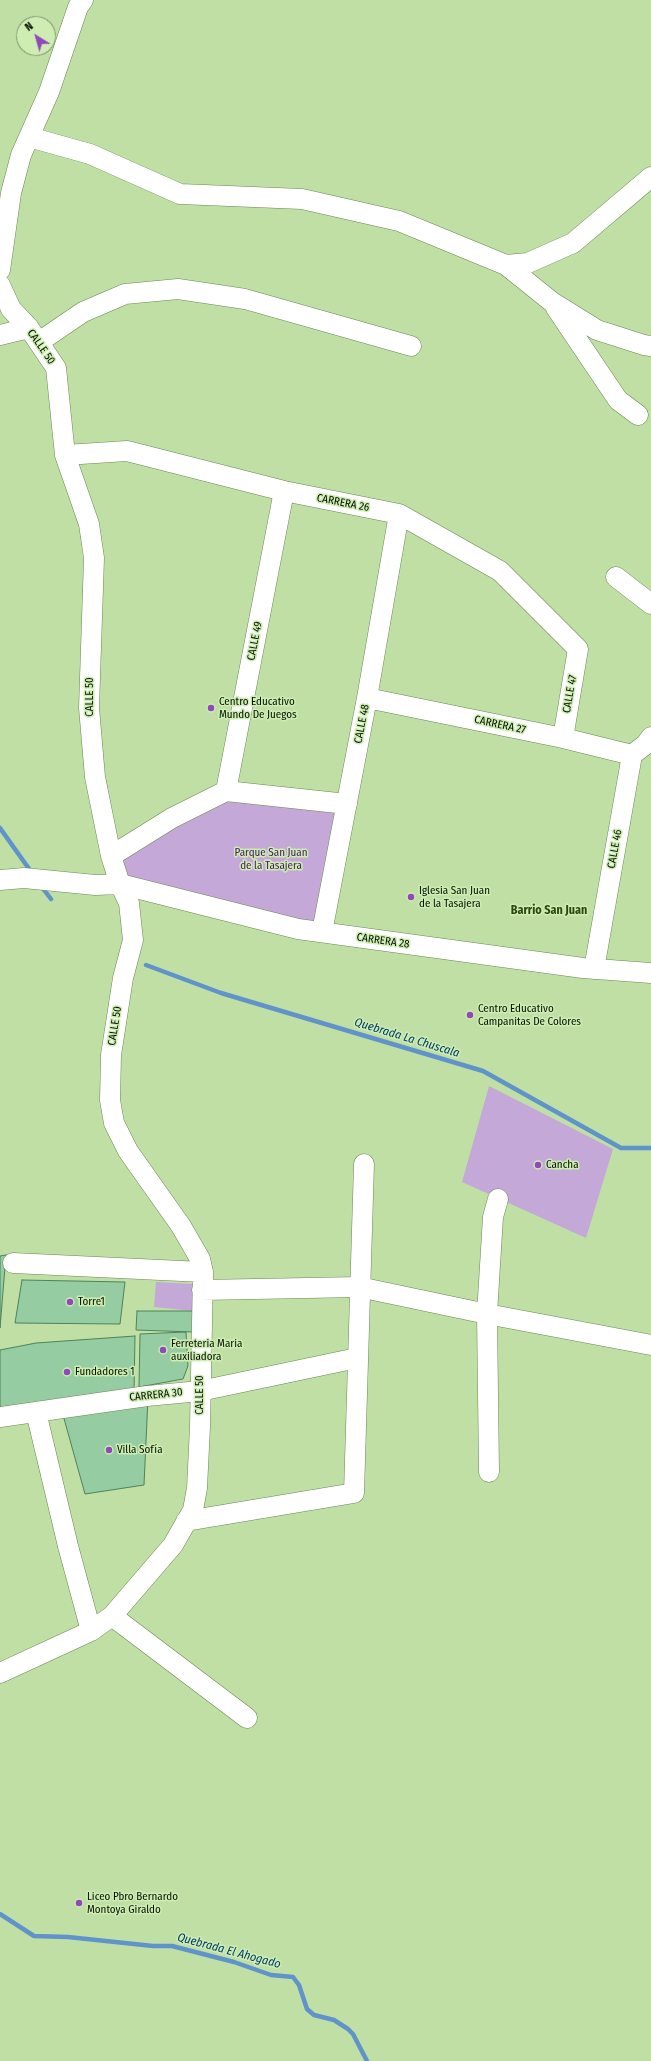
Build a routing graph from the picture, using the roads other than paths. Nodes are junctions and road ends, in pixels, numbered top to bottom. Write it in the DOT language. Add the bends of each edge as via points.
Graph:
graph roads {
  1 [pos="83,0"];
  2 [pos="29,138"];
  3 [pos="651,177"];
  4 [pos="506,265"];
  5 [pos="0,270"];
  6 [pos="0,285"];
  7 [pos="552,302"];
  8 [pos="0,335"];
  9 [pos="34,335"];
  10 [pos="410,346"];
  11 [pos="651,346"];
  12 [pos="638,415"];
  13 [pos="65,455"];
  14 [pos="284,491"];
  15 [pos="399,514"];
  16 [pos="616,577"];
  17 [pos="651,604"];
  18 [pos="578,649"];
  19 [pos="367,698"];
  20 [pos="651,737"];
  21 [pos="563,738"];
  22 [pos="632,755"];
  23 [pos="226,791"];
  24 [pos="347,804"];
  25 [pos="111,856"];
  26 [pos="0,880"];
  27 [pos="120,884"];
  28 [pos="322,932"];
  29 [pos="594,969"];
  30 [pos="651,973"];
  31 [pos="364,1164"];
  32 [pos="498,1199"];
  33 [pos="13,1263"];
  34 [pos="203,1281"];
  35 [pos="359,1286"];
  36 [pos="487,1314"];
  37 [pos="651,1345"];
  38 [pos="358,1358"];
  39 [pos="200,1391"];
  40 [pos="36,1412"];
  41 [pos="0,1417"];
  42 [pos="489,1472"];
  43 [pos="186,1521"];
  44 [pos="112,1616"];
  45 [pos="91,1631"];
  46 [pos="0,1673"];
  47 [pos="247,1718"];
  1 -- 2 [label="street" via="78,7 49,92"];
  2 -- 4 [label="street" via="90,154 180,194 302,199 399,221"];
  2 -- 5 [label="street" via="21,155 11,193"];
  3 -- 4 [label="street" via="572,243 528,263"];
  4 -- 7 [label="street"];
  6 -- 9 [label="street, CALLE 50" via="10,309"];
  7 -- 11 [label="street" via="597,330"];
  7 -- 12 [label="street" via="618,400"];
  8 -- 9 [label="street"];
  9 -- 10 [label="street" via="125,294 178,288 245,299"];
  9 -- 13 [label="street, CALLE 50" via="56,368"];
  13 -- 14 [label="street, CARRERA 26" via="127,451"];
  13 -- 25 [label="street, CALLE 50" via="89,524 94,558 88,708 95,777"];
  14 -- 15 [label="street, CARRERA 26"];
  14 -- 23 [label="street, CALLE 49"];
  15 -- 18 [label="street, CARRERA 26" via="500,571"];
  15 -- 19 [label="street, CALLE 48"];
  16 -- 17 [label="street"];
  18 -- 21 [label="street, CALLE 47"];
  19 -- 21 [label="street, CARRERA 27"];
  19 -- 24 [label="street, CALLE 48"];
  20 -- 22 [label="street"];
  21 -- 22 [label="street, CARRERA 27"];
  22 -- 29 [label="street, CALLE 46"];
  23 -- 24 [label="street"];
  23 -- 25 [label="street" via="172,818"];
  24 -- 28 [label="street, CALLE 48"];
  25 -- 27 [label="street, CALLE 50"];
  26 -- 27 [label="street, CARRERA 28" via="24,878 95,885"];
  27 -- 28 [label="street, CARRERA 28" via="298,929"];
  27 -- 34 [label="street, CALLE 50" via="130,903 133,940 123,978 111,1055 110,1100 114,1123 128,1151 181,1226 200,1259"];
  28 -- 29 [label="street, CARRERA 28"];
  29 -- 30 [label="street, CARRERA 28"];
  31 -- 35 [label="street"];
  32 -- 36 [label="street" via="493,1217"];
  33 -- 34 [label="street"];
  34 -- 35 [label="street"];
  34 -- 39 [label="street, CALLE 50"];
  35 -- 36 [label="street"];
  35 -- 38 [label="street"];
  36 -- 37 [label="street"];
  36 -- 42 [label="street"];
  38 -- 39 [label="street, CARRERA 30"];
  38 -- 43 [label="street" via="354,1493"];
  39 -- 40 [label="street, CARRERA 30"];
  39 -- 43 [label="street, CALLE 50" via="197,1488 192,1510"];
  40 -- 41 [label="street, CARRERA 30"];
  40 -- 45 [label="street"];
  43 -- 44 [label="street, CALLE 50" via="172,1546"];
  44 -- 45 [label="street, CALLE 50"];
  44 -- 47 [label="street"];
  45 -- 46 [label="street, CALLE 50"];
}
